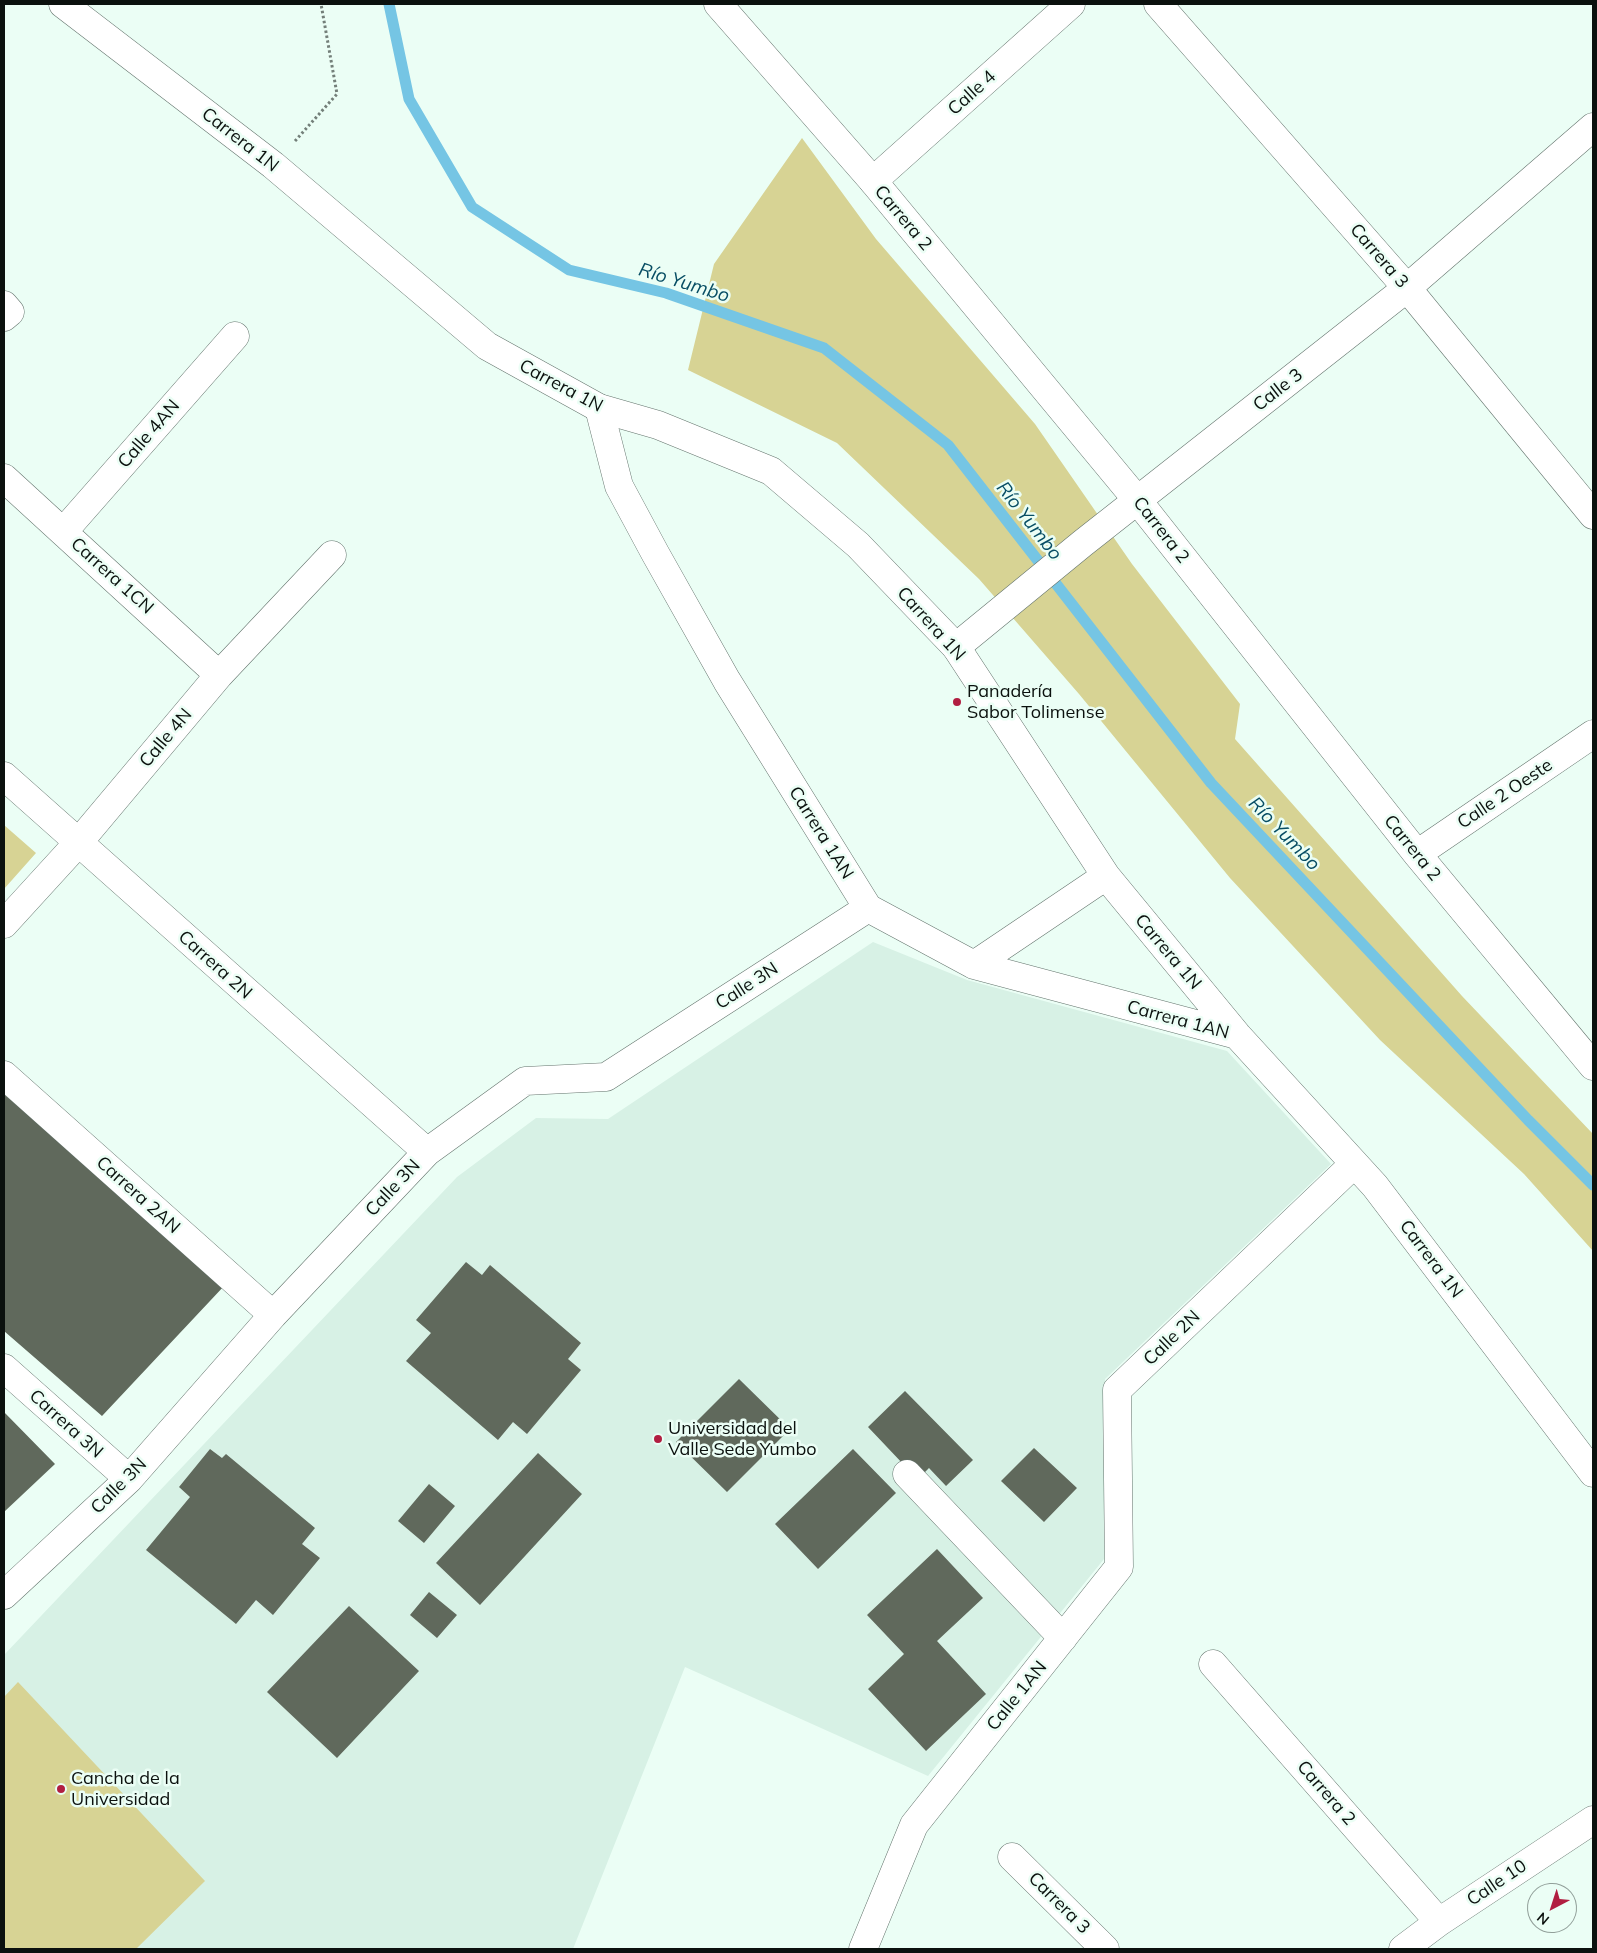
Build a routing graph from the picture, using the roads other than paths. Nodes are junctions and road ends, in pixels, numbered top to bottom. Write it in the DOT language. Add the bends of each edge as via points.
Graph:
graph roads {
  1 [pos="63,4"];
  2 [pos="718,4"];
  3 [pos="1071,4"];
  4 [pos="1158,4"];
  5 [pos="1593,127"];
  6 [pos="873,182"];
  7 [pos="1407,288"];
  8 [pos="236,336"];
  9 [pos="599,408"];
  10 [pos="4,478"];
  11 [pos="1138,501"];
  12 [pos="1593,515"];
  13 [pos="63,532"];
  14 [pos="332,555"];
  15 [pos="963,641"];
  16 [pos="220,675"];
  17 [pos="1593,734"];
  18 [pos="4,776"];
  19 [pos="78,843"];
  20 [pos="1417,854"];
  21 [pos="1106,876"];
  22 [pos="868,908"];
  23 [pos="4,924"];
  24 [pos="974,966"];
  25 [pos="1237,1036"];
  26 [pos="1593,1066"];
  27 [pos="4,1075"];
  28 [pos="427,1152"];
  29 [pos="1354,1164"];
  30 [pos="273,1315"];
  31 [pos="4,1368"];
  32 [pos="1593,1473"];
  33 [pos="907,1474"];
  34 [pos="129,1479"];
  35 [pos="1119,1567"];
  36 [pos="4,1595"];
  37 [pos="1062,1638"];
  38 [pos="1213,1664"];
  39 [pos="1593,1820"];
  40 [pos="1012,1857"];
  41 [pos="1440,1922"];
  42 [pos="863,1949"];
  43 [pos="1105,1949"];
  44 [pos="1403,1949"];
  1 -- 9 [label="street, Carrera 1N" via="273,165 487,346"];
  2 -- 6 [label="street, Carrera 2"];
  3 -- 6 [label="street, Calle 4"];
  4 -- 7 [label="street, Carrera 3"];
  5 -- 7 [label="street, Calle 3"];
  6 -- 11 [label="street, Carrera 2"];
  7 -- 11 [label="street, Calle 3"];
  7 -- 12 [label="street, Carrera 3"];
  8 -- 13 [label="street, Calle 4AN"];
  9 -- 15 [label="street, Carrera 1N" via="658,425 771,470"];
  9 -- 22 [label="street, Carrera 1AN" via="619,486 655,553 727,681"];
  10 -- 13 [label="street, Carrera 1CN"];
  11 -- 15 [label="street, Calle 3"];
  11 -- 20 [label="street, Carrera 2"];
  13 -- 16 [label="street, Carrera 1CN"];
  14 -- 16 [label="street, Calle 4N"];
  15 -- 21 [label="street, Carrera 1N"];
  16 -- 19 [label="street, Calle 4N"];
  17 -- 20 [label="street, Calle 2 Oeste"];
  18 -- 19 [label="street, Carrera 2N"];
  19 -- 23 [label="street, Calle 4N"];
  19 -- 28 [label="street, Carrera 2N"];
  20 -- 26 [label="street, Carrera 2"];
  21 -- 24 [label="street"];
  21 -- 25 [label="street, Carrera 1N"];
  22 -- 24 [label="street, Carrera 1AN"];
  22 -- 28 [label="street, Calle 3N" via="606,1077 526,1081"];
  24 -- 25 [label="street, Carrera 1AN"];
  25 -- 29 [label="street, Carrera 1N"];
  27 -- 30 [label="street, Carrera 2AN"];
  28 -- 30 [label="street, Calle 3N"];
  29 -- 32 [label="street, Carrera 1N" via="1375,1186"];
  29 -- 35 [label="street, Calle 2N" via="1117,1390"];
  30 -- 34 [label="street, Calle 3N"];
  31 -- 34 [label="street, Carrera 3N"];
  33 -- 37 [label="street"];
  34 -- 36 [label="street, Calle 3N"];
  35 -- 37 [label="street, Calle 1AN"];
  37 -- 42 [label="street, Calle 1AN" via="914,1825"];
  38 -- 41 [label="street, Carrera 2"];
  39 -- 41 [label="street, Calle 10"];
  40 -- 43 [label="street, Carrera 3"];
  41 -- 44 [label="street, Calle 10"];
}
